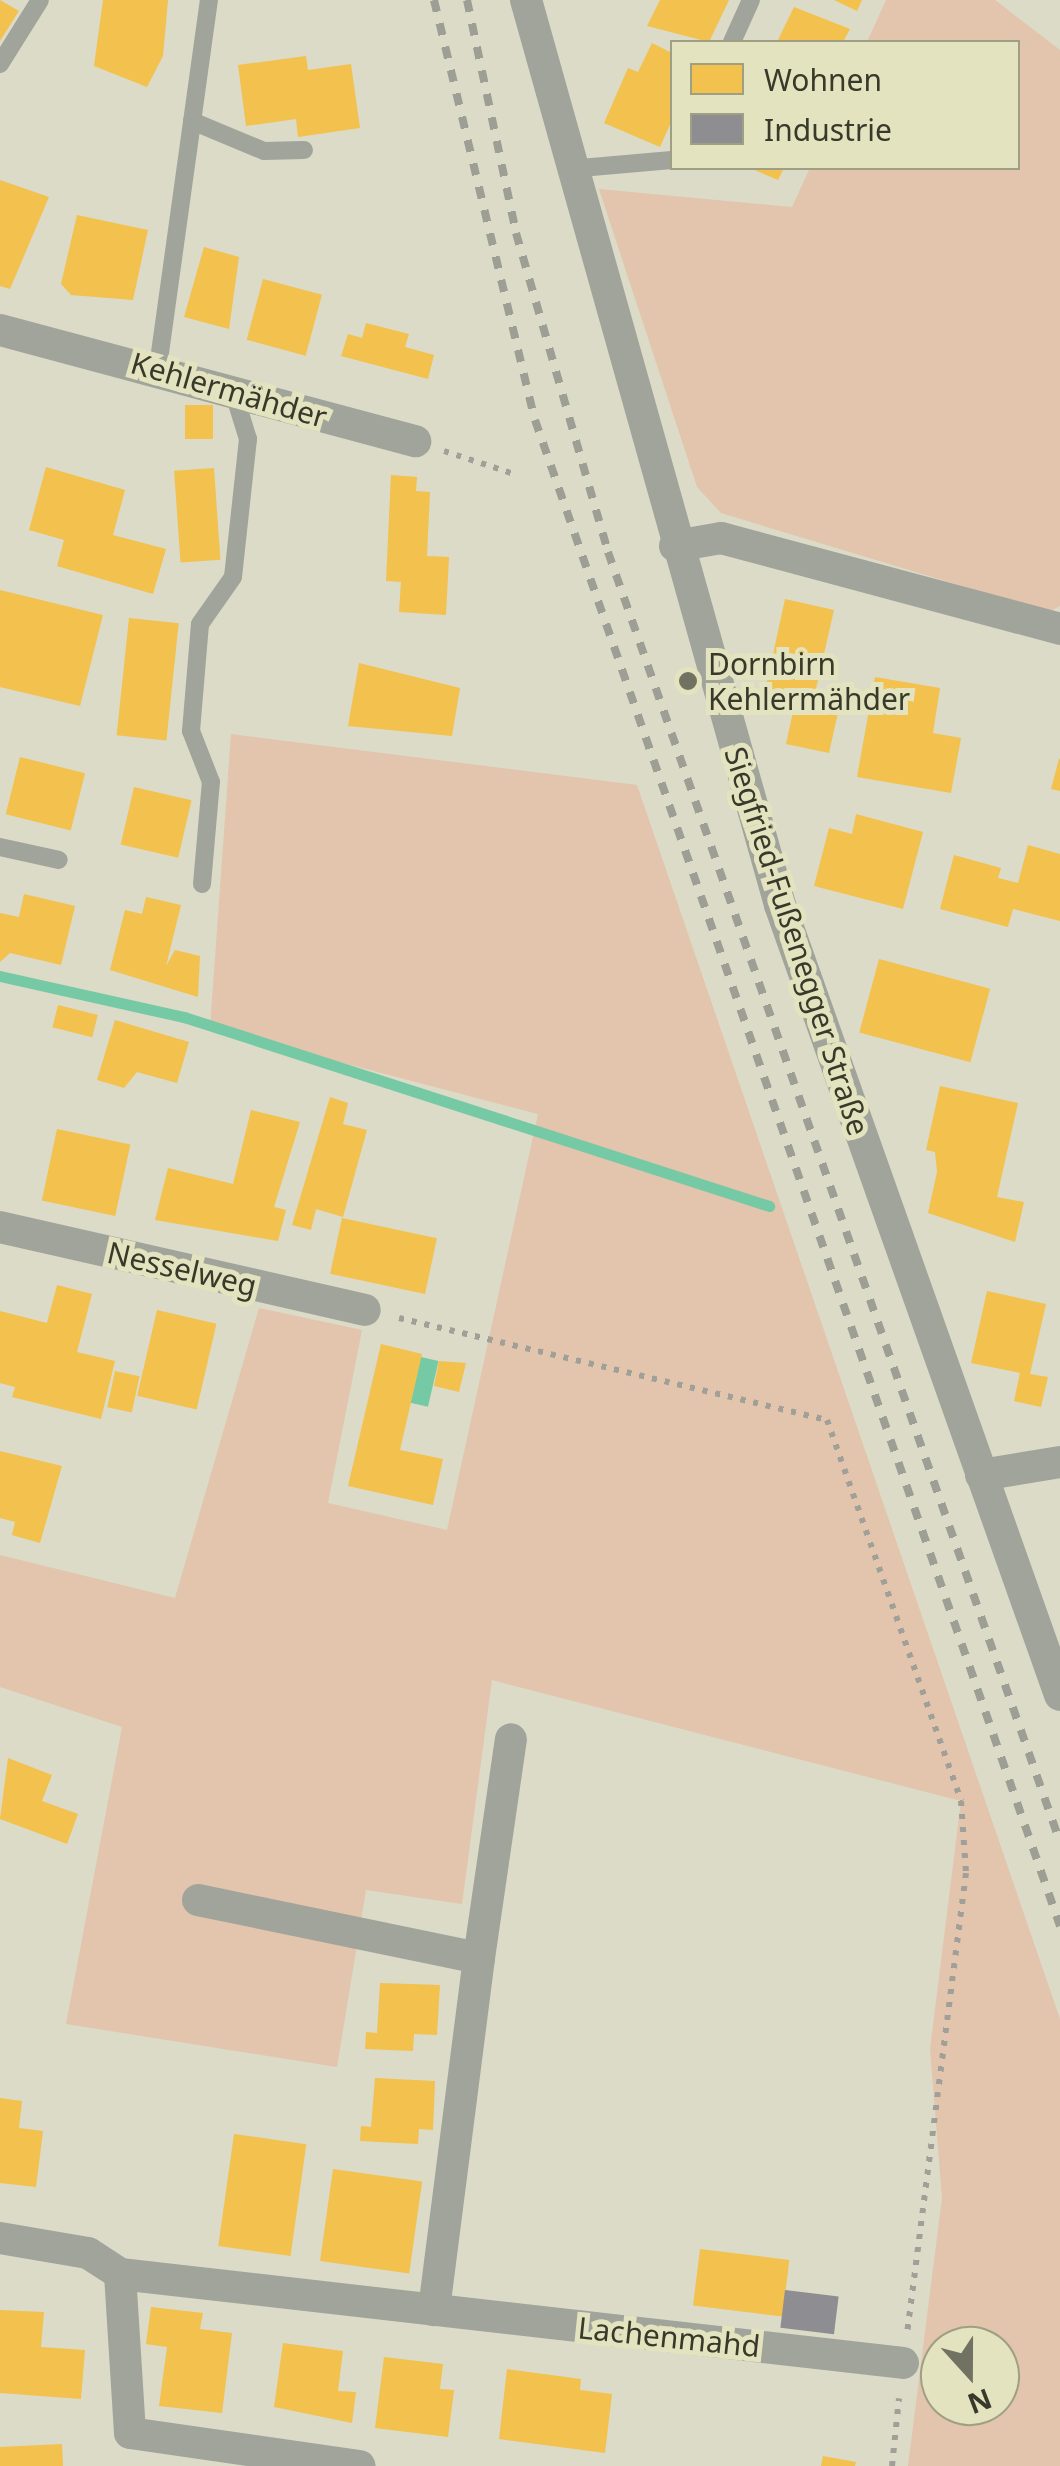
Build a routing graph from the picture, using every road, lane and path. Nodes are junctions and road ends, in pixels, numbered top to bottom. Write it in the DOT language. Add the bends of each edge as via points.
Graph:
graph roads {
  1 [pos="40,0"];
  2 [pos="209,0"];
  3 [pos="526,0"];
  4 [pos="751,0"];
  5 [pos="733,40"];
  6 [pos="0,64"];
  7 [pos="192,121"];
  8 [pos="304,150"];
  9 [pos="670,160"];
  10 [pos="568,168"];
  11 [pos="0,330"];
  12 [pos="158,367"];
  13 [pos="235,397"];
  14 [pos="415,441"];
  15 [pos="514,474"];
  16 [pos="675,546"];
  17 [pos="1060,629"];
  18 [pos="0,847"];
  19 [pos="59,860"];
  20 [pos="202,884"];
  21 [pos="0,1227"];
  22 [pos="364,1310"];
  23 [pos="1060,1462"];
  24 [pos="982,1474"];
  25 [pos="1060,1696"];
  26 [pos="510,1739"];
  27 [pos="198,1900"];
  28 [pos="479,1958"];
  29 [pos="0,2238"];
  30 [pos="120,2274"];
  31 [pos="434,2310"];
  32 [pos="903,2364"];
  33 [pos="360,2466"];
  34 [pos="892,2466"];
  1 -- 6 [label="lane"];
  2 -- 7 [label="lane"];
  3 -- 10 [label="street, Siegfried-Fußenegger Straße"];
  4 -- 5 [label="lane"];
  7 -- 8 [label="lane" via="264,151"];
  7 -- 12 [label="lane"];
  9 -- 10 [label="lane"];
  10 -- 16 [label="street, Siegfried-Fußenegger Straße"];
  11 -- 12 [label="street, Kehlermähder"];
  12 -- 13 [label="street, Kehlermähder"];
  13 -- 14 [label="street, Kehlermähder"];
  13 -- 20 [label="lane" via="248,439 233,577 200,624 191,731 211,782"];
  14 -- 15 [label="path"];
  16 -- 17 [label="street" via="721,538"];
  16 -- 24 [label="street, Siegfried-Fußenegger Straße" via="780,905"];
  18 -- 19 [label="lane"];
  21 -- 22 [label="street, Nesselweg"];
  22 -- 32 [label="path" via="827,1420 961,1802 966,1873"];
  23 -- 24 [label="street"];
  24 -- 25 [label="street, Siegfried-Fußenegger Straße"];
  26 -- 28 [label="street"];
  27 -- 28 [label="street"];
  28 -- 31 [label="street"];
  29 -- 30 [label="street, Lachenmahd" via="88,2254"];
  30 -- 31 [label="street, Lachenmahd"];
  30 -- 33 [label="street" via="130,2432"];
  31 -- 32 [label="street, Lachenmahd"];
  32 -- 34 [label="path"];
}
